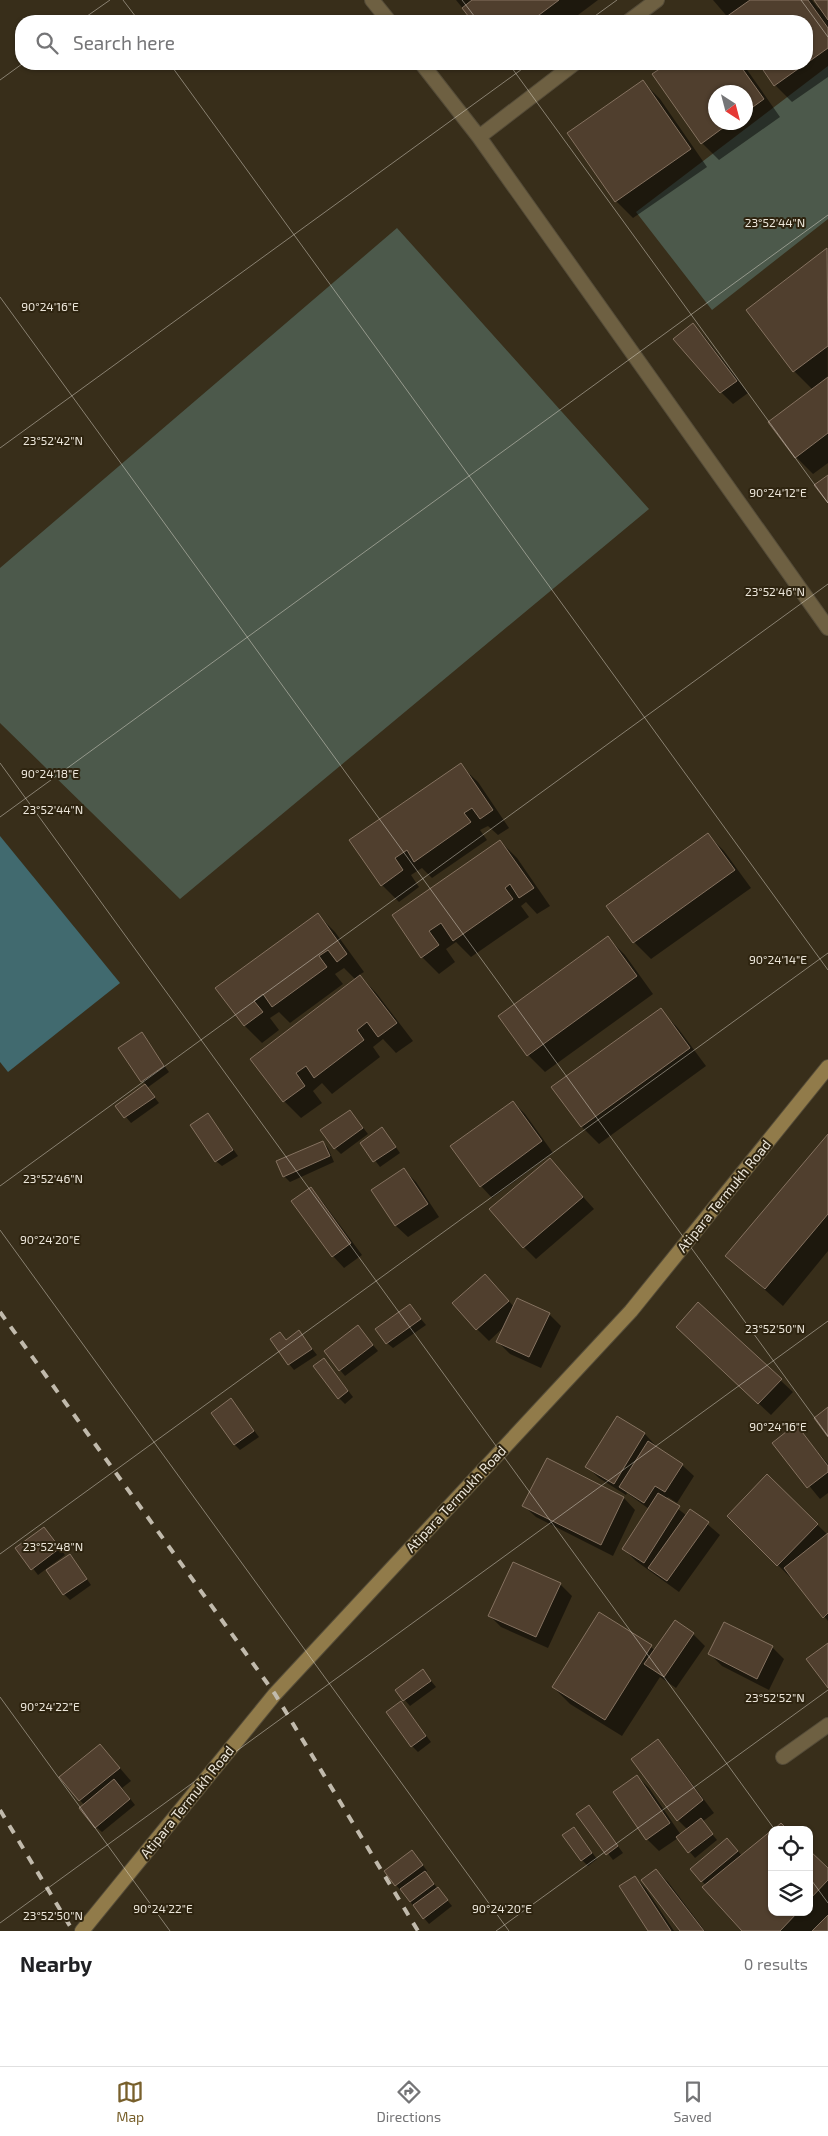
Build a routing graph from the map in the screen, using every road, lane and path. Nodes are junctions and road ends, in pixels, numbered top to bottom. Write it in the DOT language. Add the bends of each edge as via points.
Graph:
graph roads {
  1 [pos="372,0"];
  2 [pos="657,0"];
  3 [pos="384,15"];
  4 [pos="637,15"];
  5 [pos="427,70"];
  6 [pos="566,70"];
  7 [pos="478,137"];
  8 [pos="828,628"];
  9 [pos="828,1067"];
  10 [pos="828,1725"];
  11 [pos="783,1758"];
  12 [pos="82,1931"];
  1 -- 3 [label="street"];
  2 -- 4 [label="street"];
  5 -- 7 [label="street"];
  6 -- 7 [label="street"];
  7 -- 8 [label="street"];
  9 -- 12 [label="main road, Atipara Termukh Road" via="631,1310 275,1694"];
  10 -- 11 [label="street"];
}
